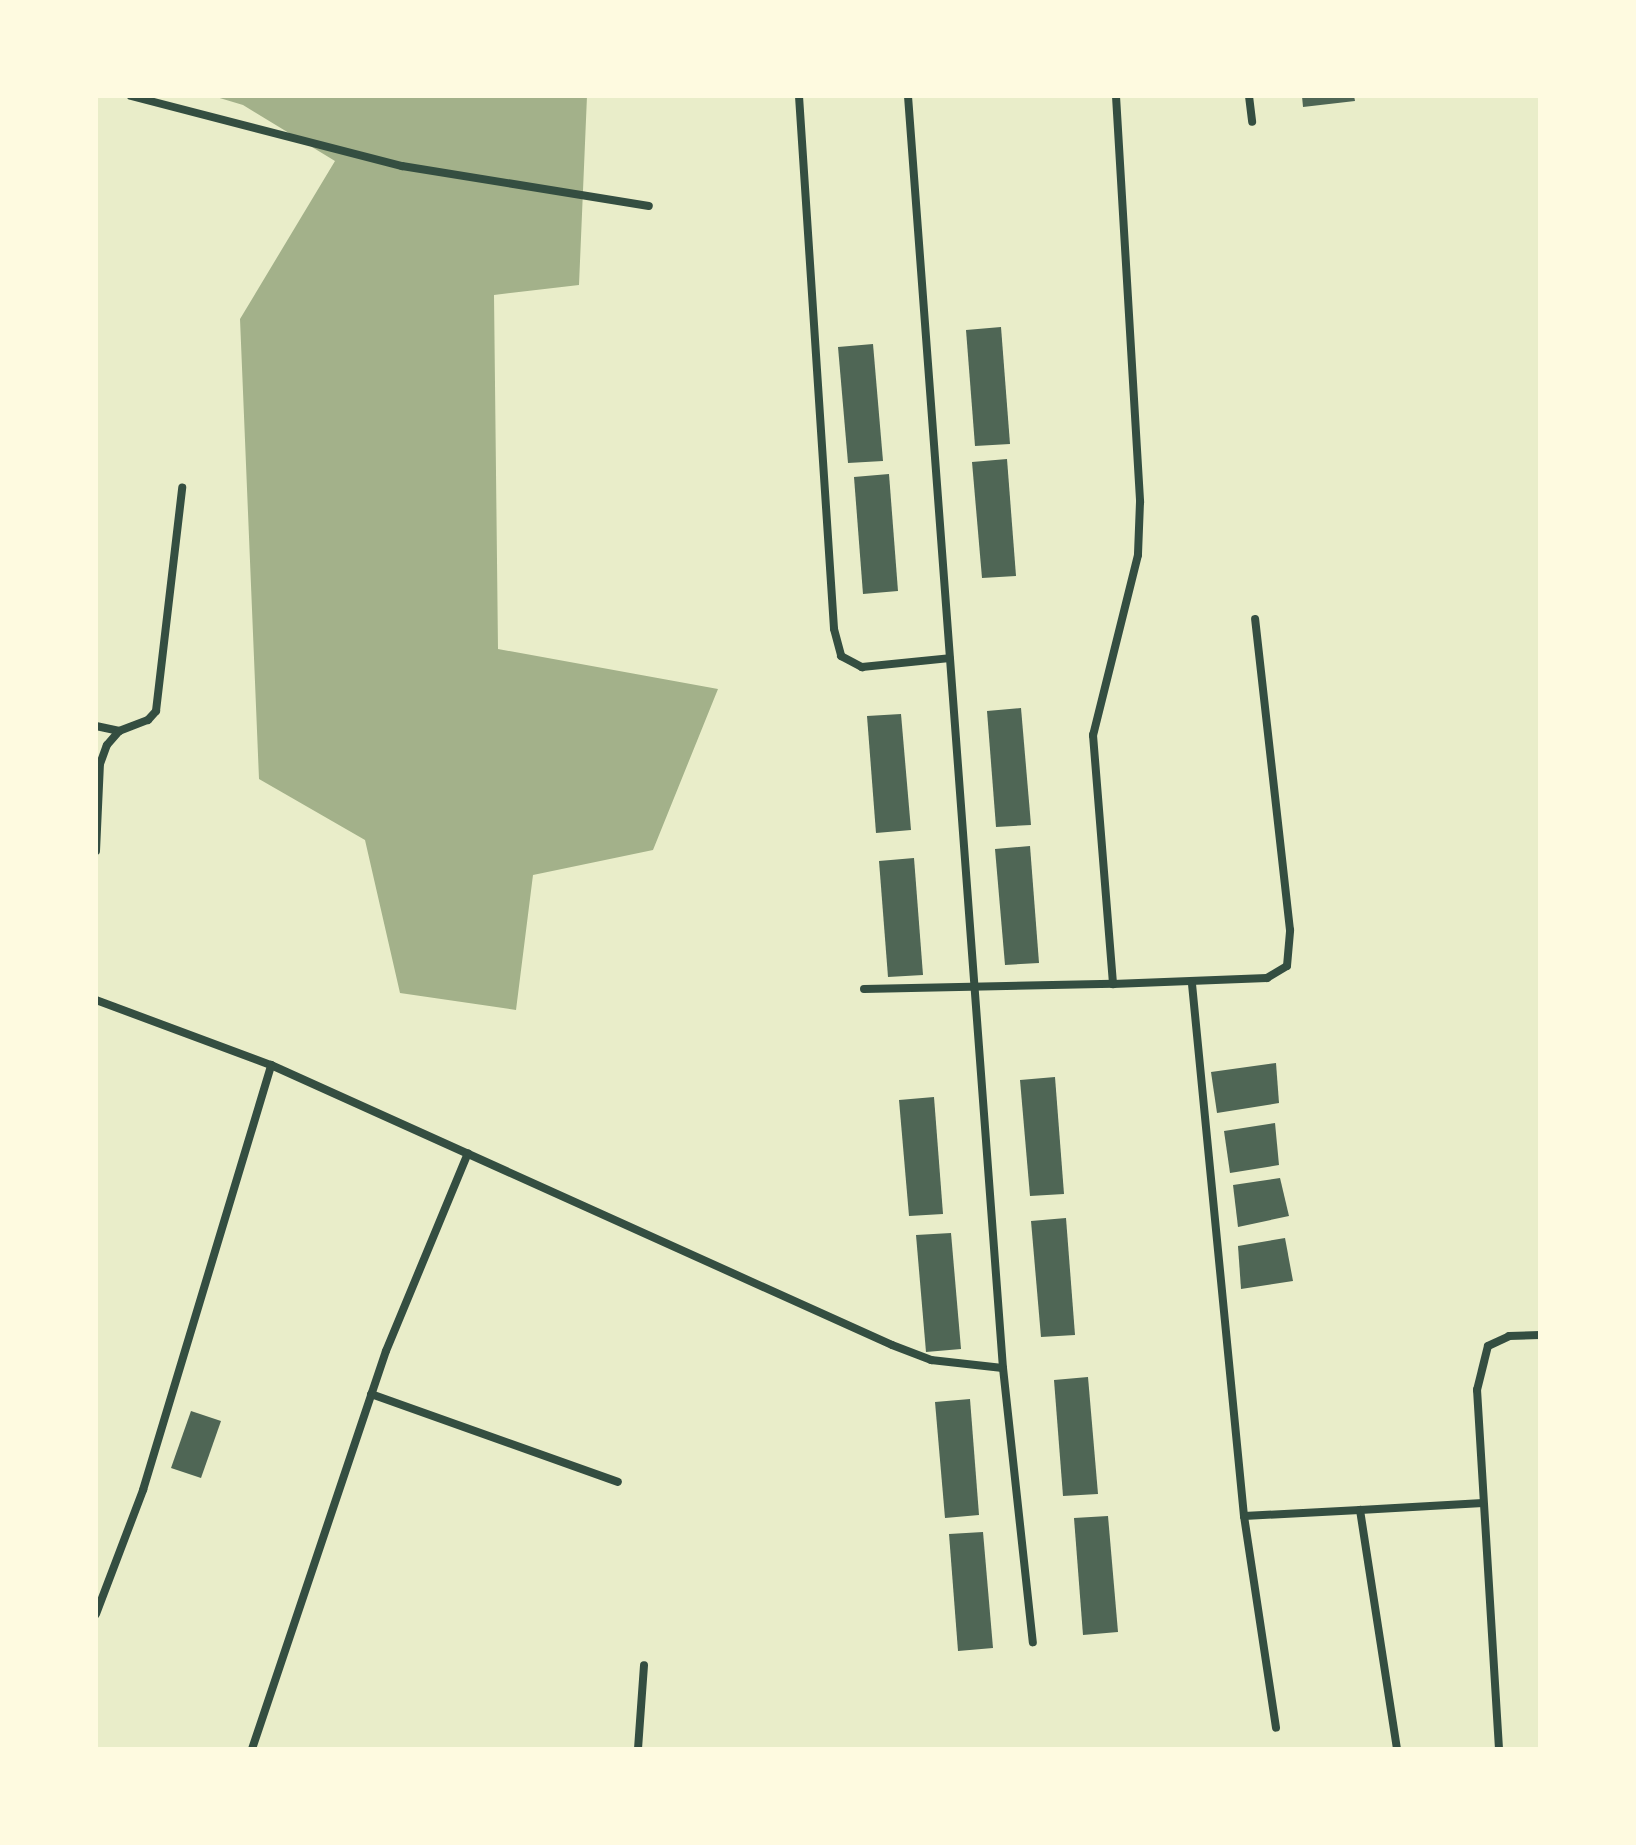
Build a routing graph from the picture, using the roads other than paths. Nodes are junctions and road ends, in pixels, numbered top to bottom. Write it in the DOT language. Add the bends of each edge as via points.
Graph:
graph roads {
  1 [pos="131,96"];
  2 [pos="799,96"];
  3 [pos="908,96"];
  4 [pos="1116,96"];
  5 [pos="1249,96"];
  6 [pos="1252,122"];
  7 [pos="649,206"];
  8 [pos="182,488"];
  9 [pos="1255,619"];
  10 [pos="950,658"];
  11 [pos="96,726"];
  12 [pos="119,731"];
  13 [pos="96,851"];
  14 [pos="1113,984"];
  15 [pos="1192,984"];
  16 [pos="975,988"];
  17 [pos="864,989"];
  18 [pos="96,1000"];
  19 [pos="271,1065"];
  20 [pos="468,1153"];
  21 [pos="1540,1335"];
  22 [pos="1003,1368"];
  23 [pos="371,1394"];
  24 [pos="618,1482"];
  25 [pos="1483,1503"];
  26 [pos="1360,1510"];
  27 [pos="1244,1516"];
  28 [pos="96,1614"];
  29 [pos="1033,1642"];
  30 [pos="644,1665"];
  31 [pos="1276,1728"];
  32 [pos="252,1749"];
  33 [pos="638,1749"];
  34 [pos="1397,1749"];
  35 [pos="1499,1749"];
  1 -- 7 [label="street" via="402,166"];
  2 -- 10 [label="street" via="841,656 862,667"];
  3 -- 10 [label="street"];
  4 -- 14 [label="street" via="1140,502 1138,555 1093,735"];
  5 -- 6 [label="street"];
  8 -- 12 [label="street" via="156,711 148,720"];
  9 -- 15 [label="street" via="1291,951 1287,966 1267,978"];
  10 -- 16 [label="street"];
  11 -- 12 [label="street"];
  12 -- 13 [label="street" via="100,764"];
  14 -- 15 [label="street"];
  14 -- 16 [label="street"];
  15 -- 27 [label="street"];
  16 -- 17 [label="street"];
  16 -- 22 [label="street"];
  18 -- 19 [label="street"];
  19 -- 20 [label="street"];
  19 -- 28 [label="street" via="143,1490"];
  20 -- 22 [label="street" via="892,1345 931,1360"];
  20 -- 23 [label="street"];
  21 -- 25 [label="street" via="1509,1336 1488,1346 1480,1366"];
  22 -- 29 [label="street"];
  23 -- 24 [label="street"];
  23 -- 32 [label="street"];
  25 -- 26 [label="street"];
  25 -- 35 [label="street"];
  26 -- 27 [label="street"];
  26 -- 34 [label="street"];
  27 -- 31 [label="street"];
  30 -- 33 [label="street"];
}
